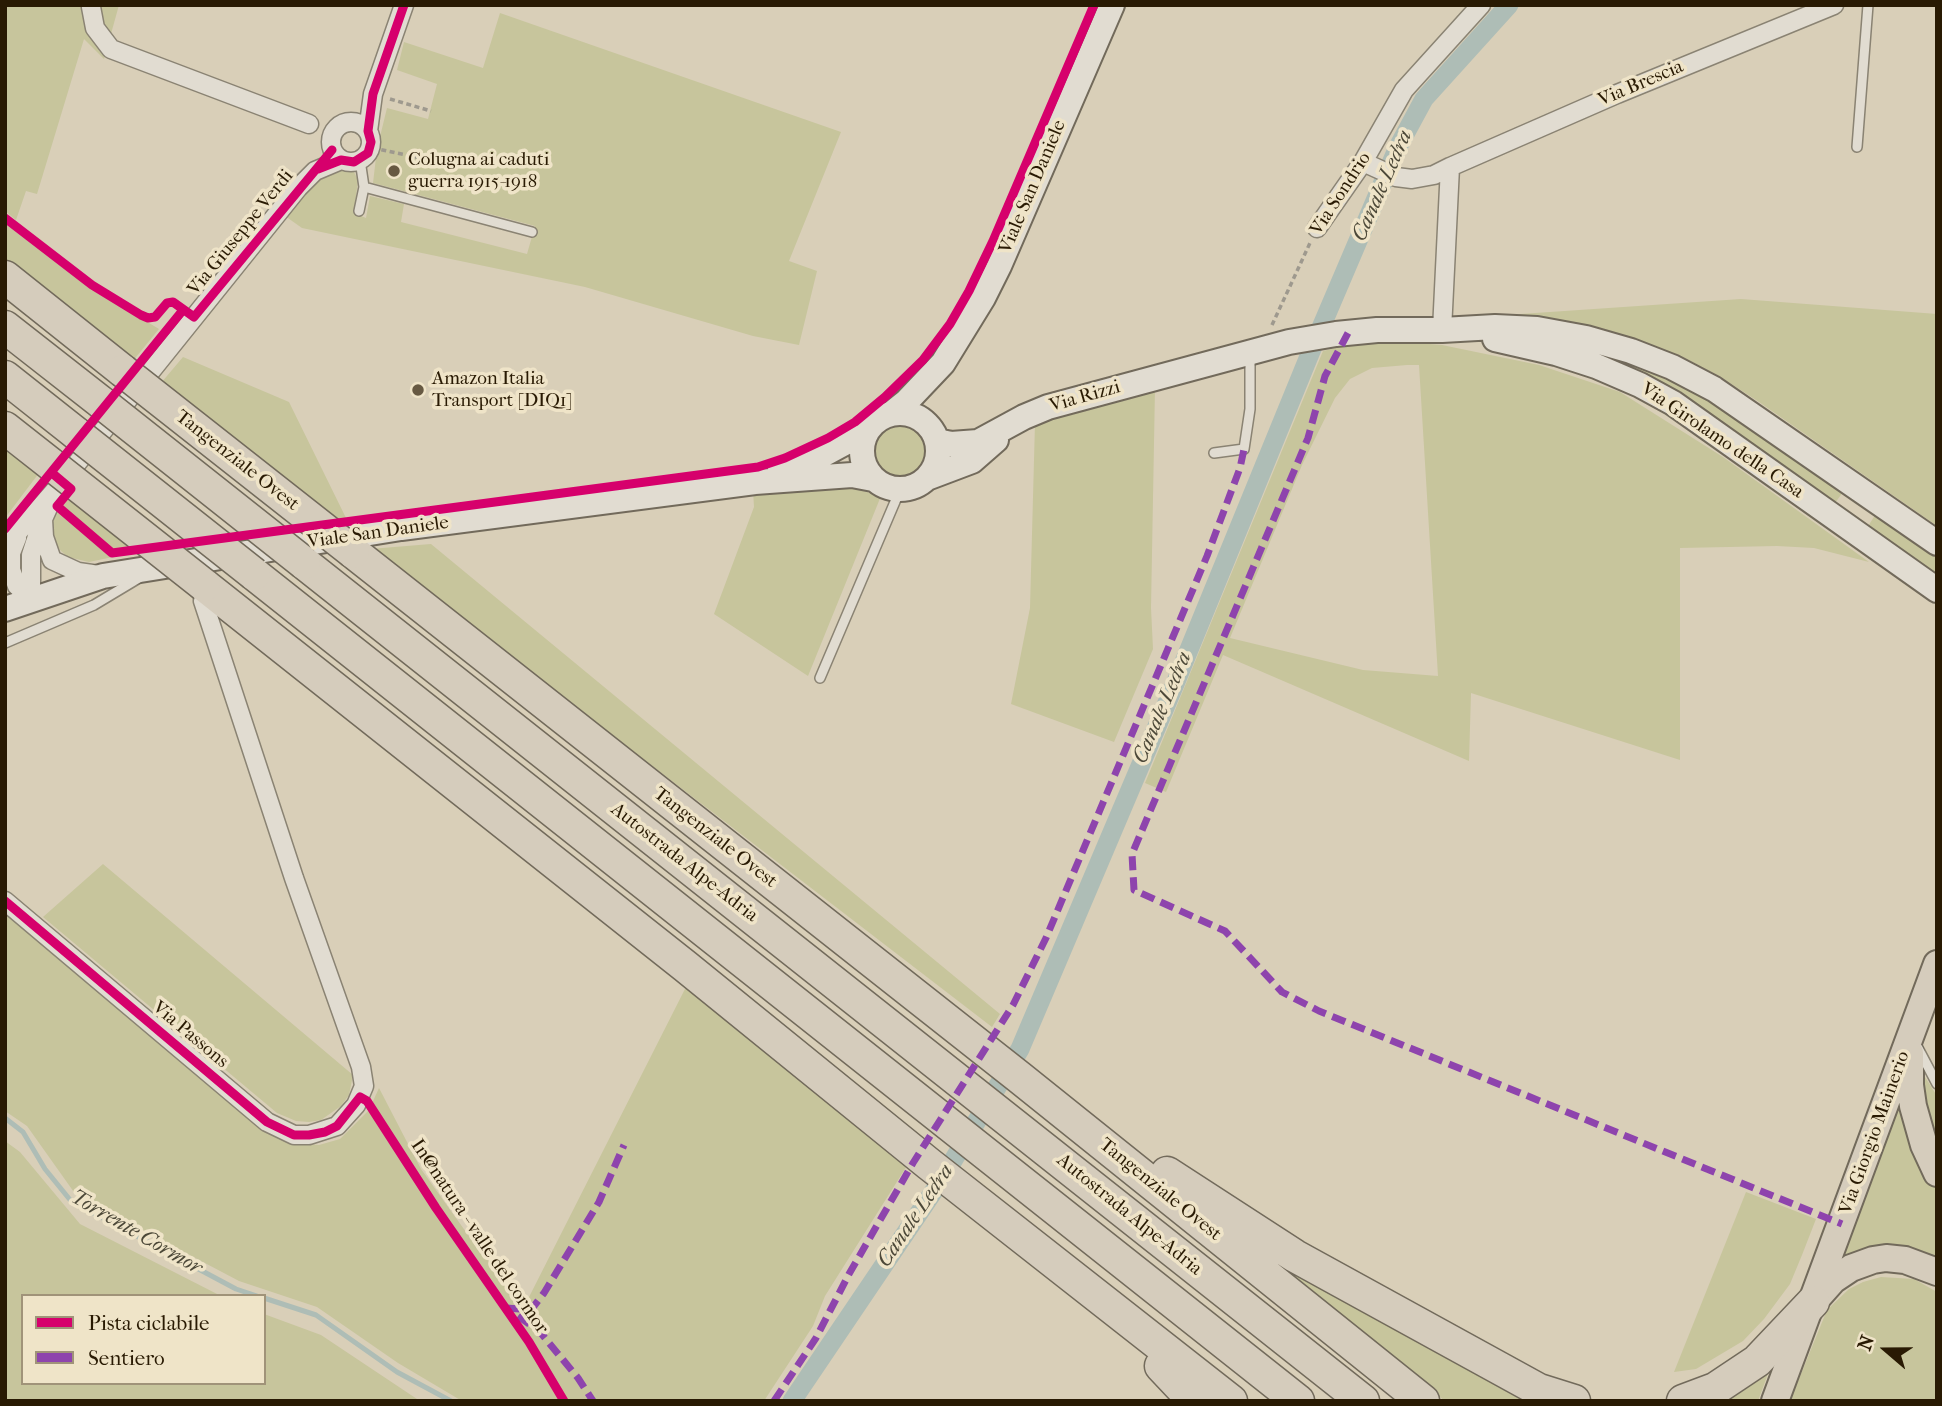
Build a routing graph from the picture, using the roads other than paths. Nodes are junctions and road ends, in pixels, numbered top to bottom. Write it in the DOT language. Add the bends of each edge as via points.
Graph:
graph roads {
  1 [pos="404,5"];
  2 [pos="1112,5"];
  3 [pos="1481,5"];
  4 [pos="1834,5"];
  5 [pos="1868,5"];
  6 [pos="91,7"];
  7 [pos="309,124"];
  8 [pos="358,137"];
  9 [pos="331,143"];
  10 [pos="1857,147"];
  11 [pos="341,160"];
  12 [pos="1366,164"];
  13 [pos="1450,167"];
  14 [pos="364,187"];
  15 [pos="359,211"];
  16 [pos="1317,228"];
  17 [pos="532,232"];
  18 [pos="5,277"];
  19 [pos="5,327"];
  20 [pos="1442,330"];
  21 [pos="1255,350"];
  22 [pos="943,363"];
  23 [pos="5,377"];
  24 [pos="892,413"];
  25 [pos="1013,424"];
  26 [pos="5,428"];
  27 [pos="867,431"];
  28 [pos="933,434"];
  29 [pos="1214,453"];
  30 [pos="55,476"];
  31 [pos="927,478"];
  32 [pos="873,479"];
  33 [pos="755,482"];
  34 [pos="900,490"];
  35 [pos="1866,494"];
  36 [pos="43,519"];
  37 [pos="1845,524"];
  38 [pos="22,528"];
  39 [pos="1937,543"];
  40 [pos="5,547"];
  41 [pos="159,567"];
  42 [pos="103,576"];
  43 [pos="1937,590"];
  44 [pos="204,593"];
  45 [pos="31,599"];
  46 [pos="5,609"];
  47 [pos="5,643"];
  48 [pos="820,678"];
  49 [pos="5,901"];
  50 [pos="1937,964"];
  51 [pos="1911,1034"];
  52 [pos="1026,1083"];
  53 [pos="1937,1084"];
  54 [pos="1937,1173"];
  55 [pos="1937,1272"];
  56 [pos="1080,1282"];
  57 [pos="1813,1302"];
  58 [pos="1194,1401"];
  59 [pos="1231,1401"];
  60 [pos="1298,1401"];
  61 [pos="1363,1401"];
  62 [pos="1423,1401"];
  63 [pos="1574,1401"];
  64 [pos="1683,1401"];
  65 [pos="1775,1401"];
  1 -- 8 [label="street" via="377,95"];
  2 -- 22 [label="main road, Viale San Daniele" via="999,266"];
  3 -- 12 [label="street, Via Sondrio" via="1404,90"];
  4 -- 13 [label="street, Via Brescia"];
  5 -- 10 [label="lane"];
  6 -- 7 [label="street" via="94,28 111,49"];
  7 -- 8 [label="street"];
  7 -- 9 [label="street"];
  8 -- 9 [label="street" via="331,136"];
  8 -- 11 [label="street" via="347,162"];
  8 -- 14 [label="lane"];
  9 -- 11 [label="street"];
  11 -- 30 [label="street, Via Giuseppe Verdi" via="316,171 298,188"];
  12 -- 13 [label="street, Via Brescia" via="1396,177 1424,178"];
  12 -- 16 [label="street, Via Sondrio"];
  13 -- 20 [label="street"];
  14 -- 15 [label="lane"];
  14 -- 17 [label="lane"];
  18 -- 52 [label="highway, Tangenziale Ovest, bridge"];
  19 -- 61 [label="highway, Autostrada Alpe-Adria, bridge"];
  20 -- 21 [label="main road, Via Girolamo della Casa" via="1336,334"];
  20 -- 35 [label="main road, Via Girolamo della Casa" via="1537,329 1586,338 1672,367 1714,389"];
  20 -- 37 [label="main road, Via Girolamo della Casa" via="1556,353 1640,385 1673,403"];
  21 -- 25 [label="main road, Via Rizzi" via="1048,407"];
  21 -- 29 [label="lane" via="1244,449"];
  22 -- 24 [label="main road, Viale San Daniele"];
  22 -- 28 [label="main road, Viale San Daniele" via="930,405"];
  23 -- 60 [label="highway, Autostrada Alpe-Adria, bridge"];
  24 -- 27 [label="main road, Viale San Daniele"];
  24 -- 28 [label="main road" via="916,416"];
  25 -- 28 [label="main road, Via Rizzi" via="978,442 951,444"];
  25 -- 31 [label="main road, Via Rizzi" via="972,461"];
  26 -- 30 [label="highway"];
  27 -- 32 [label="main road" via="862,458"];
  27 -- 33 [label="main road, Viale San Daniele" via="817,458"];
  28 -- 31 [label="main road, Viale San Daniele" via="937,459"];
  30 -- 36 [label="street, Via Giuseppe Verdi"];
  30 -- 38 [label="street, Via Giuseppe Verdi"];
  30 -- 44 [label="highway, bridge"];
  31 -- 34 [label="main road"];
  32 -- 33 [label="main road, Viale San Daniele" via="852,475"];
  32 -- 34 [label="main road, Viale San Daniele"];
  33 -- 41 [label="main road, Viale San Daniele" via="401,528"];
  34 -- 48 [label="lane"];
  35 -- 37 [label="main road"];
  35 -- 39 [label="main road, Via Girolamo della Casa"];
  36 -- 42 [label="street" via="52,560 78,572"];
  36 -- 45 [label="street, Via Giuseppe Verdi" via="31,555"];
  37 -- 43 [label="main road, Via Girolamo della Casa"];
  38 -- 40 [label="street, Via Giuseppe Verdi"];
  38 -- 45 [label="street, Via Giuseppe Verdi" via="11,553 11,570"];
  41 -- 42 [label="main road, Viale San Daniele"];
  41 -- 47 [label="lane" via="94,604"];
  42 -- 45 [label="main road, Viale San Daniele"];
  44 -- 49 [label="street, Via Passons" via="360,1067 364,1086 356,1105 337,1126 309,1135 295,1135 267,1122"];
  44 -- 56 [label="highway" via="685,965"];
  45 -- 46 [label="main road, Viale San Daniele"];
  50 -- 51 [label="main road, Via Giorgio Mainerio"];
  51 -- 53 [label="lane"];
  51 -- 54 [label="main road" via="1913,1106"];
  51 -- 57 [label="main road, Via Giorgio Mainerio"];
  52 -- 62 [label="highway, Tangenziale Ovest"];
  52 -- 63 [label="highway" via="1071,1098 1161,1169 1296,1255 1539,1390"];
  55 -- 57 [label="main road" via="1905,1260 1873,1260 1833,1280"];
  56 -- 58 [label="highway"];
  56 -- 59 [label="highway"];
  57 -- 64 [label="highway" via="1758,1361 1715,1389"];
  57 -- 65 [label="main road, Via Giorgio Mainerio"];
}
